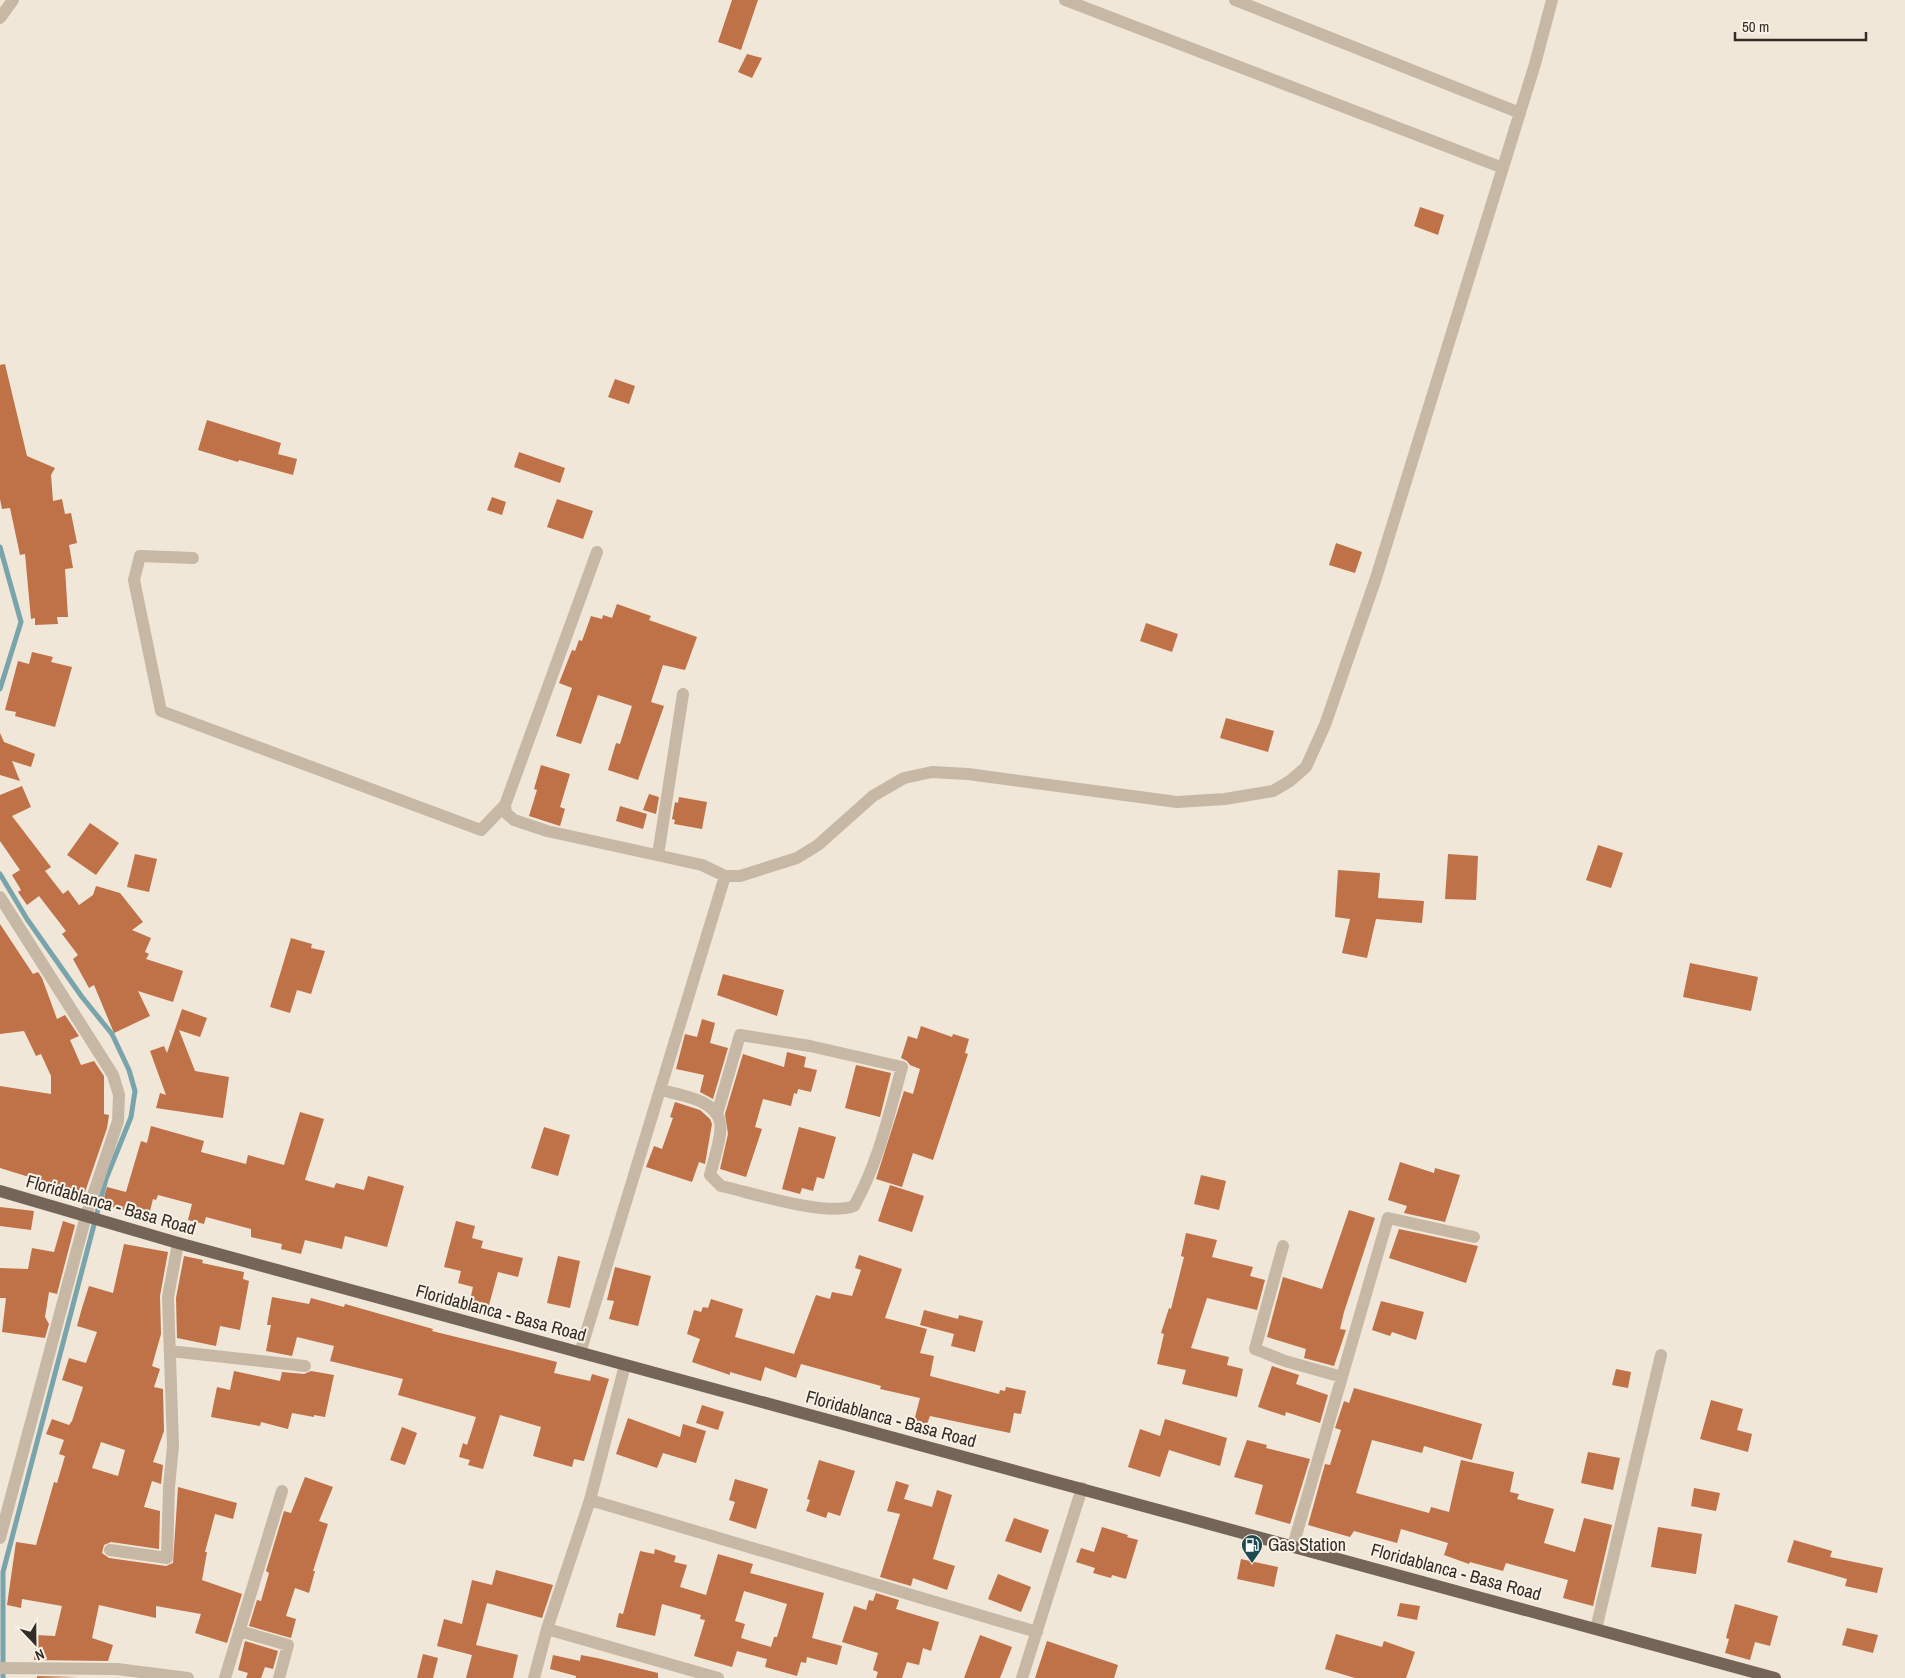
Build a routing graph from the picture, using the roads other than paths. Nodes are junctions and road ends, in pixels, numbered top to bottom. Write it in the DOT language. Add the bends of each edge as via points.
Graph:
graph roads {
  1 [pos="14,0"];
  2 [pos="1065,0"];
  3 [pos="1235,0"];
  4 [pos="1552,0"];
  5 [pos="0,18"];
  6 [pos="1520,113"];
  7 [pos="1502,168"];
  8 [pos="596,552"];
  9 [pos="193,558"];
  10 [pos="683,694"];
  11 [pos="505,805"];
  12 [pos="658,855"];
  13 [pos="725,876"];
  14 [pos="0,897"];
  15 [pos="662,1090"];
  16 [pos="717,1114"];
  17 [pos="0,1191"];
  18 [pos="89,1217"];
  19 [pos="1474,1237"];
  20 [pos="178,1243"];
  21 [pos="1283,1246"];
  22 [pos="170,1351"];
  23 [pos="580,1353"];
  24 [pos="1661,1355"];
  25 [pos="625,1365"];
  26 [pos="305,1366"];
  27 [pos="1342,1377"];
  28 [pos="1082,1488"];
  29 [pos="282,1491"];
  30 [pos="590,1500"];
  31 [pos="0,1538"];
  32 [pos="1293,1546"];
  33 [pos="110,1550"];
  34 [pos="547,1629"];
  35 [pos="1596,1629"];
  36 [pos="239,1631"];
  37 [pos="1037,1632"];
  38 [pos="14,1671"];
  39 [pos="187,1678"];
  40 [pos="225,1678"];
  41 [pos="279,1678"];
  42 [pos="534,1678"];
  43 [pos="718,1678"];
  44 [pos="1022,1678"];
  45 [pos="1775,1678"];
  1 -- 5 [label="street"];
  2 -- 7 [label="street"];
  3 -- 6 [label="street"];
  4 -- 6 [label="street"];
  6 -- 7 [label="street"];
  7 -- 13 [label="street" via="1376,578 1325,725 1306,767 1273,790 1225,799 1177,802 932,772 904,778 873,796 818,845 798,858 740,876"];
  8 -- 11 [label="street"];
  9 -- 11 [label="street" via="140,556 134,580 161,711 481,830"];
  10 -- 12 [label="street"];
  11 -- 12 [label="street" via="506,813 514,820 547,831"];
  12 -- 13 [label="street" via="702,865"];
  13 -- 15 [label="street"];
  14 -- 18 [label="street" via="113,1075 119,1095 118,1121"];
  15 -- 16 [label="street" via="701,1101"];
  15 -- 23 [label="street"];
  16 -- 16 [label="street" via="740,1035 810,1046 902,1067 863,1191 854,1206 843,1210 818,1208 720,1186 710,1175 721,1123"];
  17 -- 18 [label="main road, Floridablanca - Basa Road"];
  18 -- 20 [label="main road, Floridablanca - Basa Road"];
  18 -- 31 [label="street"];
  19 -- 27 [label="street" via="1388,1218"];
  20 -- 22 [label="street" via="168,1297"];
  20 -- 23 [label="main road, Floridablanca - Basa Road"];
  21 -- 27 [label="street" via="1255,1349"];
  22 -- 26 [label="street"];
  22 -- 33 [label="street" via="173,1446 167,1558"];
  23 -- 25 [label="main road, Floridablanca - Basa Road"];
  24 -- 35 [label="street"];
  25 -- 28 [label="main road, Floridablanca - Basa Road"];
  25 -- 30 [label="street"];
  27 -- 32 [label="street"];
  28 -- 32 [label="main road, Floridablanca - Basa Road"];
  28 -- 37 [label="street"];
  29 -- 36 [label="street"];
  30 -- 34 [label="street"];
  30 -- 37 [label="street"];
  32 -- 35 [label="main road, Floridablanca - Basa Road"];
  34 -- 42 [label="street"];
  34 -- 43 [label="street"];
  35 -- 45 [label="main road, Floridablanca - Basa Road"];
  36 -- 40 [label="street"];
  36 -- 41 [label="street" via="288,1644"];
  37 -- 44 [label="street"];
  38 -- 39 [label="street" via="117,1669"];
}
